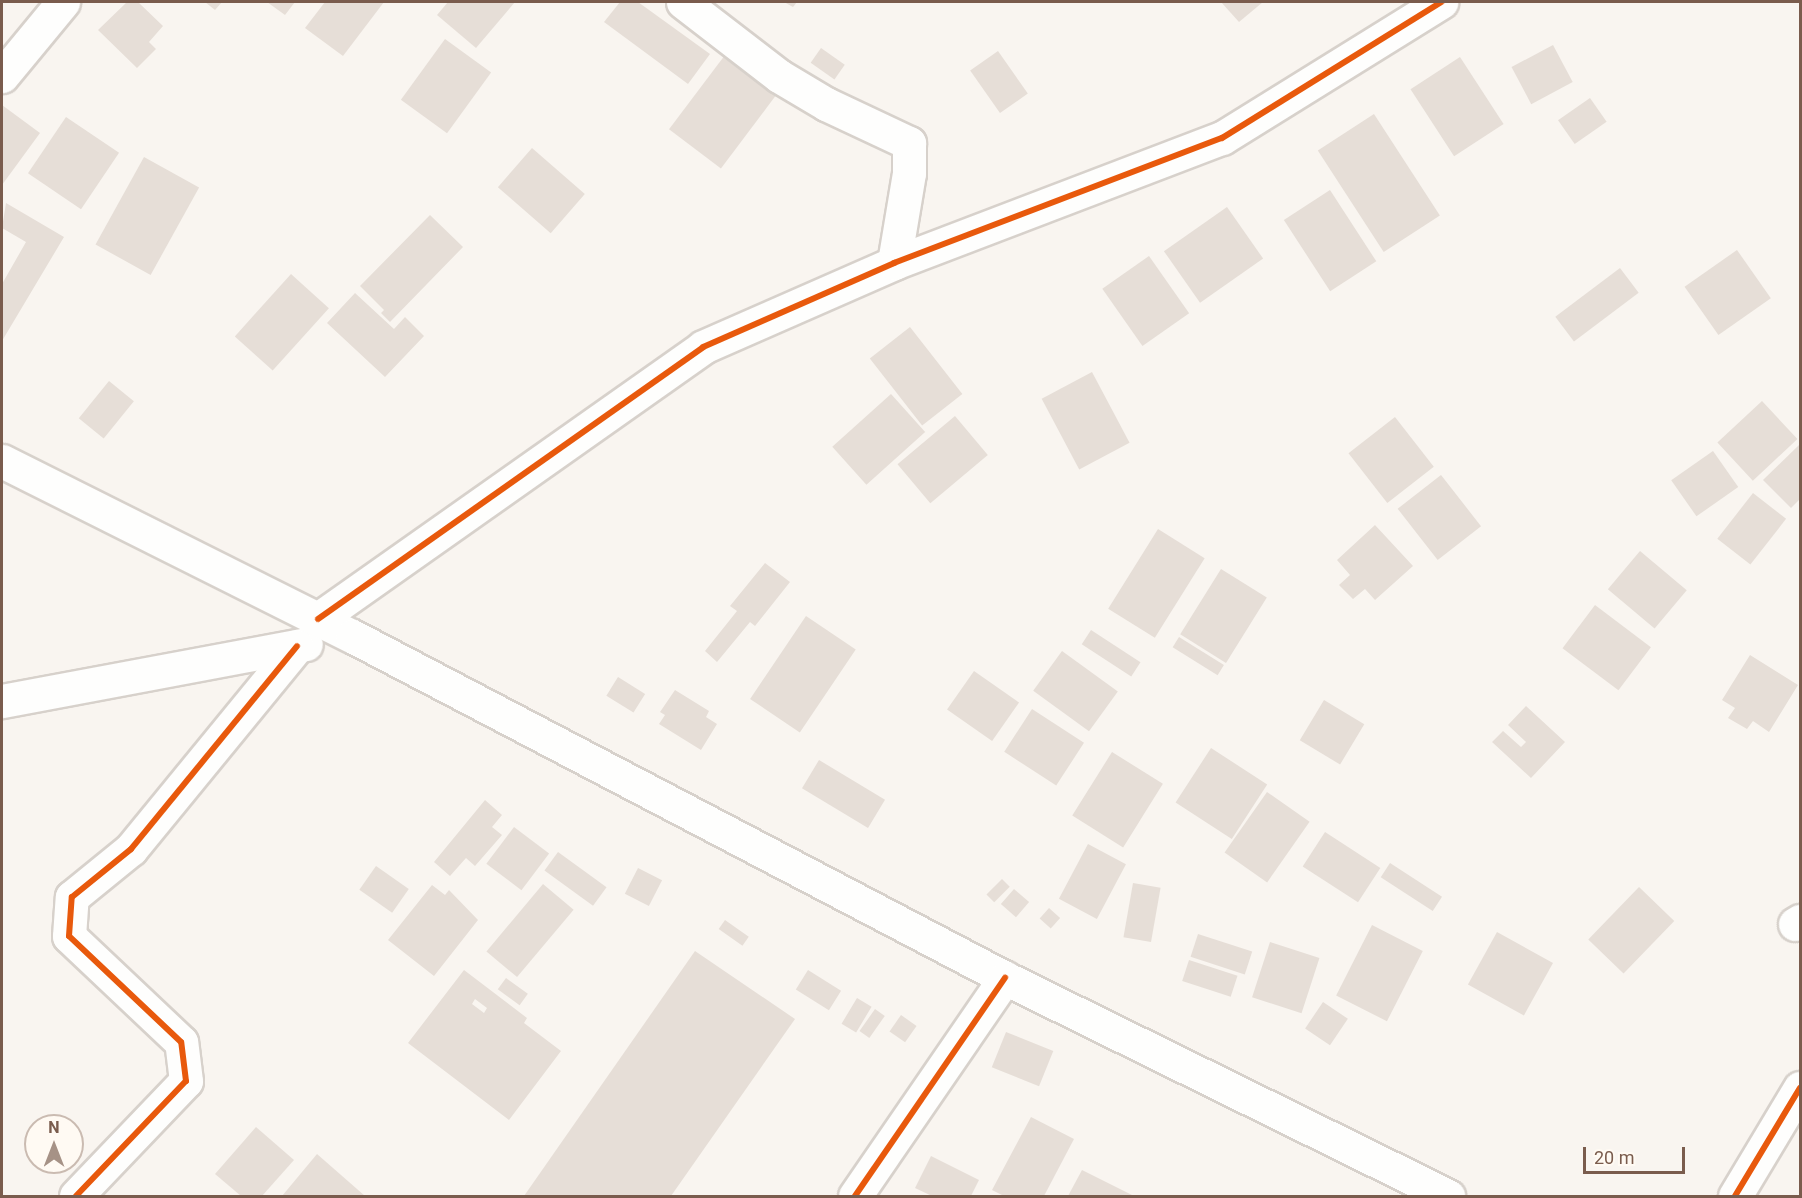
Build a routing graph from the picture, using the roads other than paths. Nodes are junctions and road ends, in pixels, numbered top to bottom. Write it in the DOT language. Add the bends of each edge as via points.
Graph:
graph roads {
  1 [pos="63,2"];
  2 [pos="683,2"];
  3 [pos="1441,2"];
  4 [pos="2,76"];
  5 [pos="894,263"];
  6 [pos="2,461"];
  7 [pos="318,619"];
  8 [pos="352,636"];
  9 [pos="297,646"];
  10 [pos="2,701"];
  11 [pos="1005,978"];
  12 [pos="1800,1088"];
  13 [pos="76,1197"];
  14 [pos="855,1197"];
  15 [pos="1448,1197"];
  16 [pos="1735,1197"];
  1 -- 4 [label="street"];
  2 -- 5 [label="street" via="779,76 826,104 909,143 909,173"];
  3 -- 5 [label="street" via="1222,138"];
  5 -- 7 [label="street" via="703,347"];
  6 -- 7 [label="street"];
  7 -- 8 [label="street"];
  8 -- 9 [label="street"];
  8 -- 11 [label="street"];
  9 -- 10 [label="street"];
  9 -- 13 [label="street" via="131,849 72,897 69,936 181,1042 186,1082"];
  11 -- 14 [label="street"];
  11 -- 15 [label="street"];
  12 -- 16 [label="street"];
}
